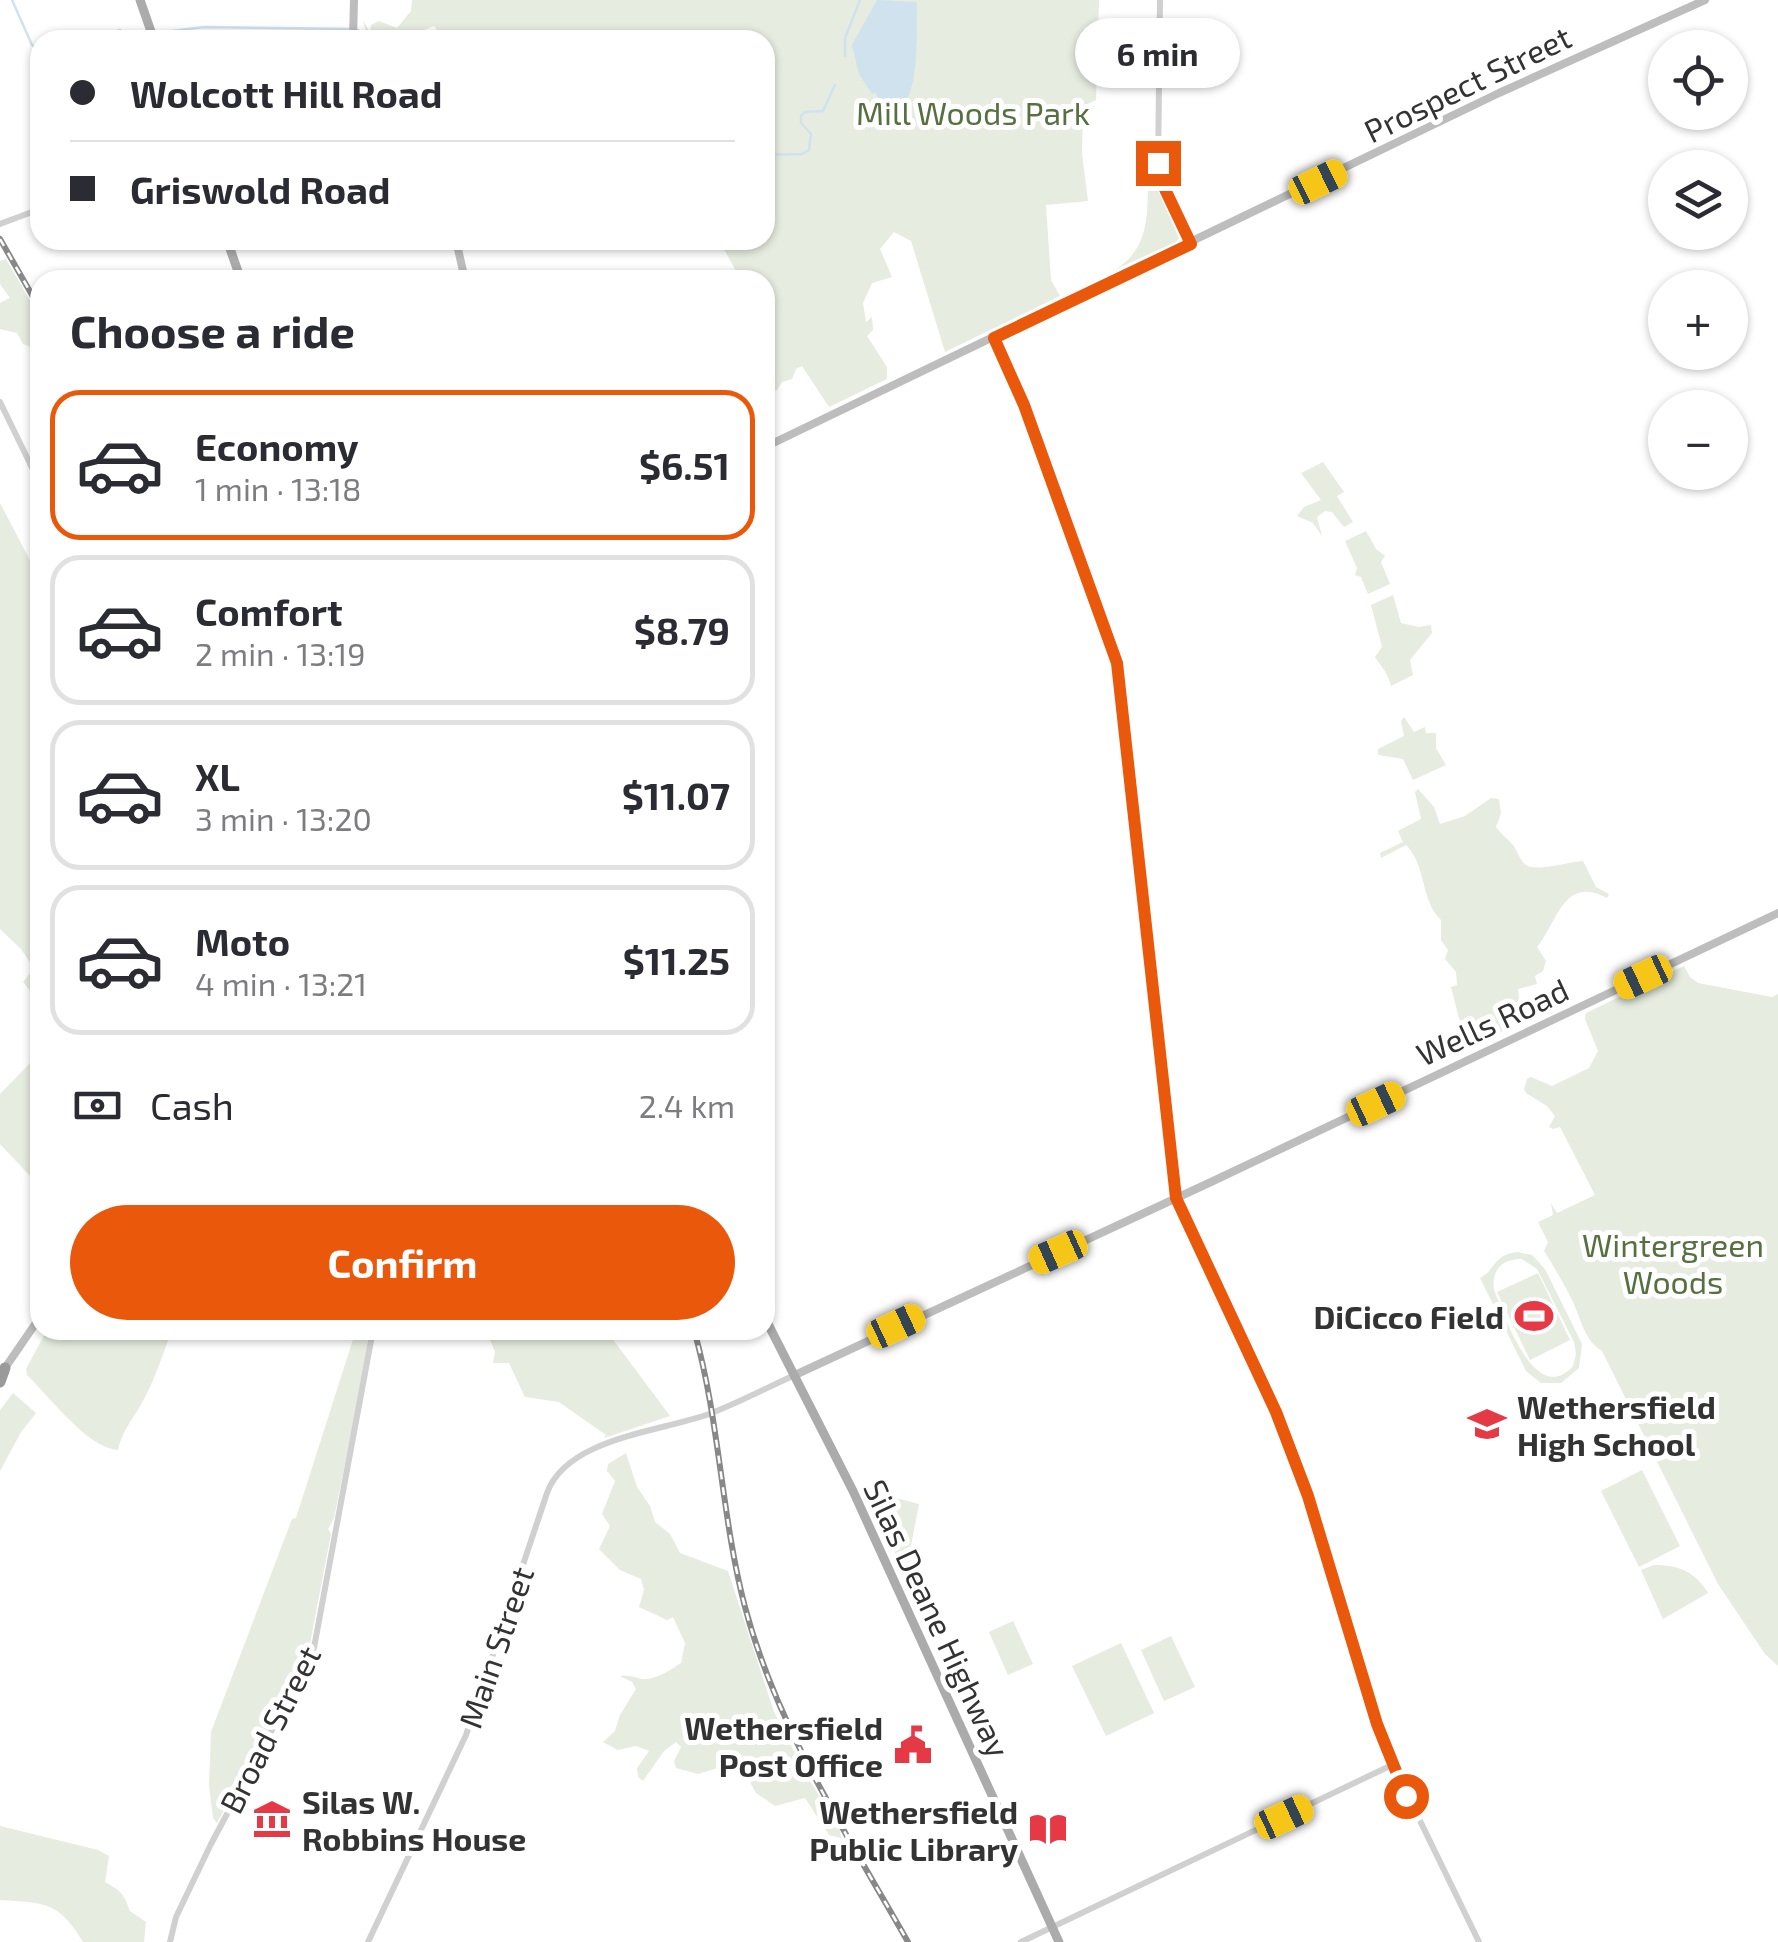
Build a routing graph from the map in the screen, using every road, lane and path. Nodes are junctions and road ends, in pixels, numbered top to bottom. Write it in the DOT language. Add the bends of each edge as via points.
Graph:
graph roads {
  1 [pos="140,0"];
  2 [pos="354,0"];
  3 [pos="1160,0"];
  4 [pos="1705,0"];
  5 [pos="150,30"];
  6 [pos="352,30"];
  7 [pos="30,213"];
  8 [pos="0,224"];
  9 [pos="1191,244"];
  10 [pos="994,338"];
  11 [pos="0,402"];
  12 [pos="775,443"];
  13 [pos="30,464"];
  14 [pos="1778,913"];
  15 [pos="1176,1198"];
  16 [pos="30,1330"];
  17 [pos="775,1338"];
  18 [pos="371,1340"];
  19 [pos="2,1369"];
  20 [pos="794,1375"];
  21 [pos="0,1382"];
  22 [pos="682,1422"];
  23 [pos="1392,1765"];
  24 [pos="1052,1927"];
  25 [pos="170,1942"];
  26 [pos="368,1942"];
  27 [pos="1021,1942"];
  28 [pos="1060,1942"];
  29 [pos="1478,1942"];
  1 -- 5 [label="main road"];
  2 -- 6 [label="main road"];
  3 -- 9 [label="street" via="1158,170"];
  4 -- 9 [label="main road, Prospect Street"];
  7 -- 8 [label="street"];
  9 -- 10 [label="main road, Prospect Street"];
  10 -- 12 [label="main road, Prospect Street"];
  10 -- 15 [label="street" via="1117,663"];
  11 -- 13 [label="street"];
  14 -- 15 [label="main road, Wells Road"];
  15 -- 20 [label="main road, Wells Road"];
  15 -- 23 [label="street" via="1308,1496"];
  16 -- 19 [label="main road"];
  17 -- 20 [label="main road, Silas Deane Highway"];
  18 -- 25 [label="street, Broad Street" via="313,1652 215,1836"];
  19 -- 21 [label="highway"];
  20 -- 22 [label="street, Wells Road"];
  20 -- 24 [label="main road, Silas Deane Highway"];
  22 -- 26 [label="street, Main Street" via="590,1450 554,1476 466,1735"];
  23 -- 24 [label="street"];
  23 -- 29 [label="street"];
  24 -- 27 [label="street"];
  24 -- 28 [label="main road, Silas Deane Highway"];
}
